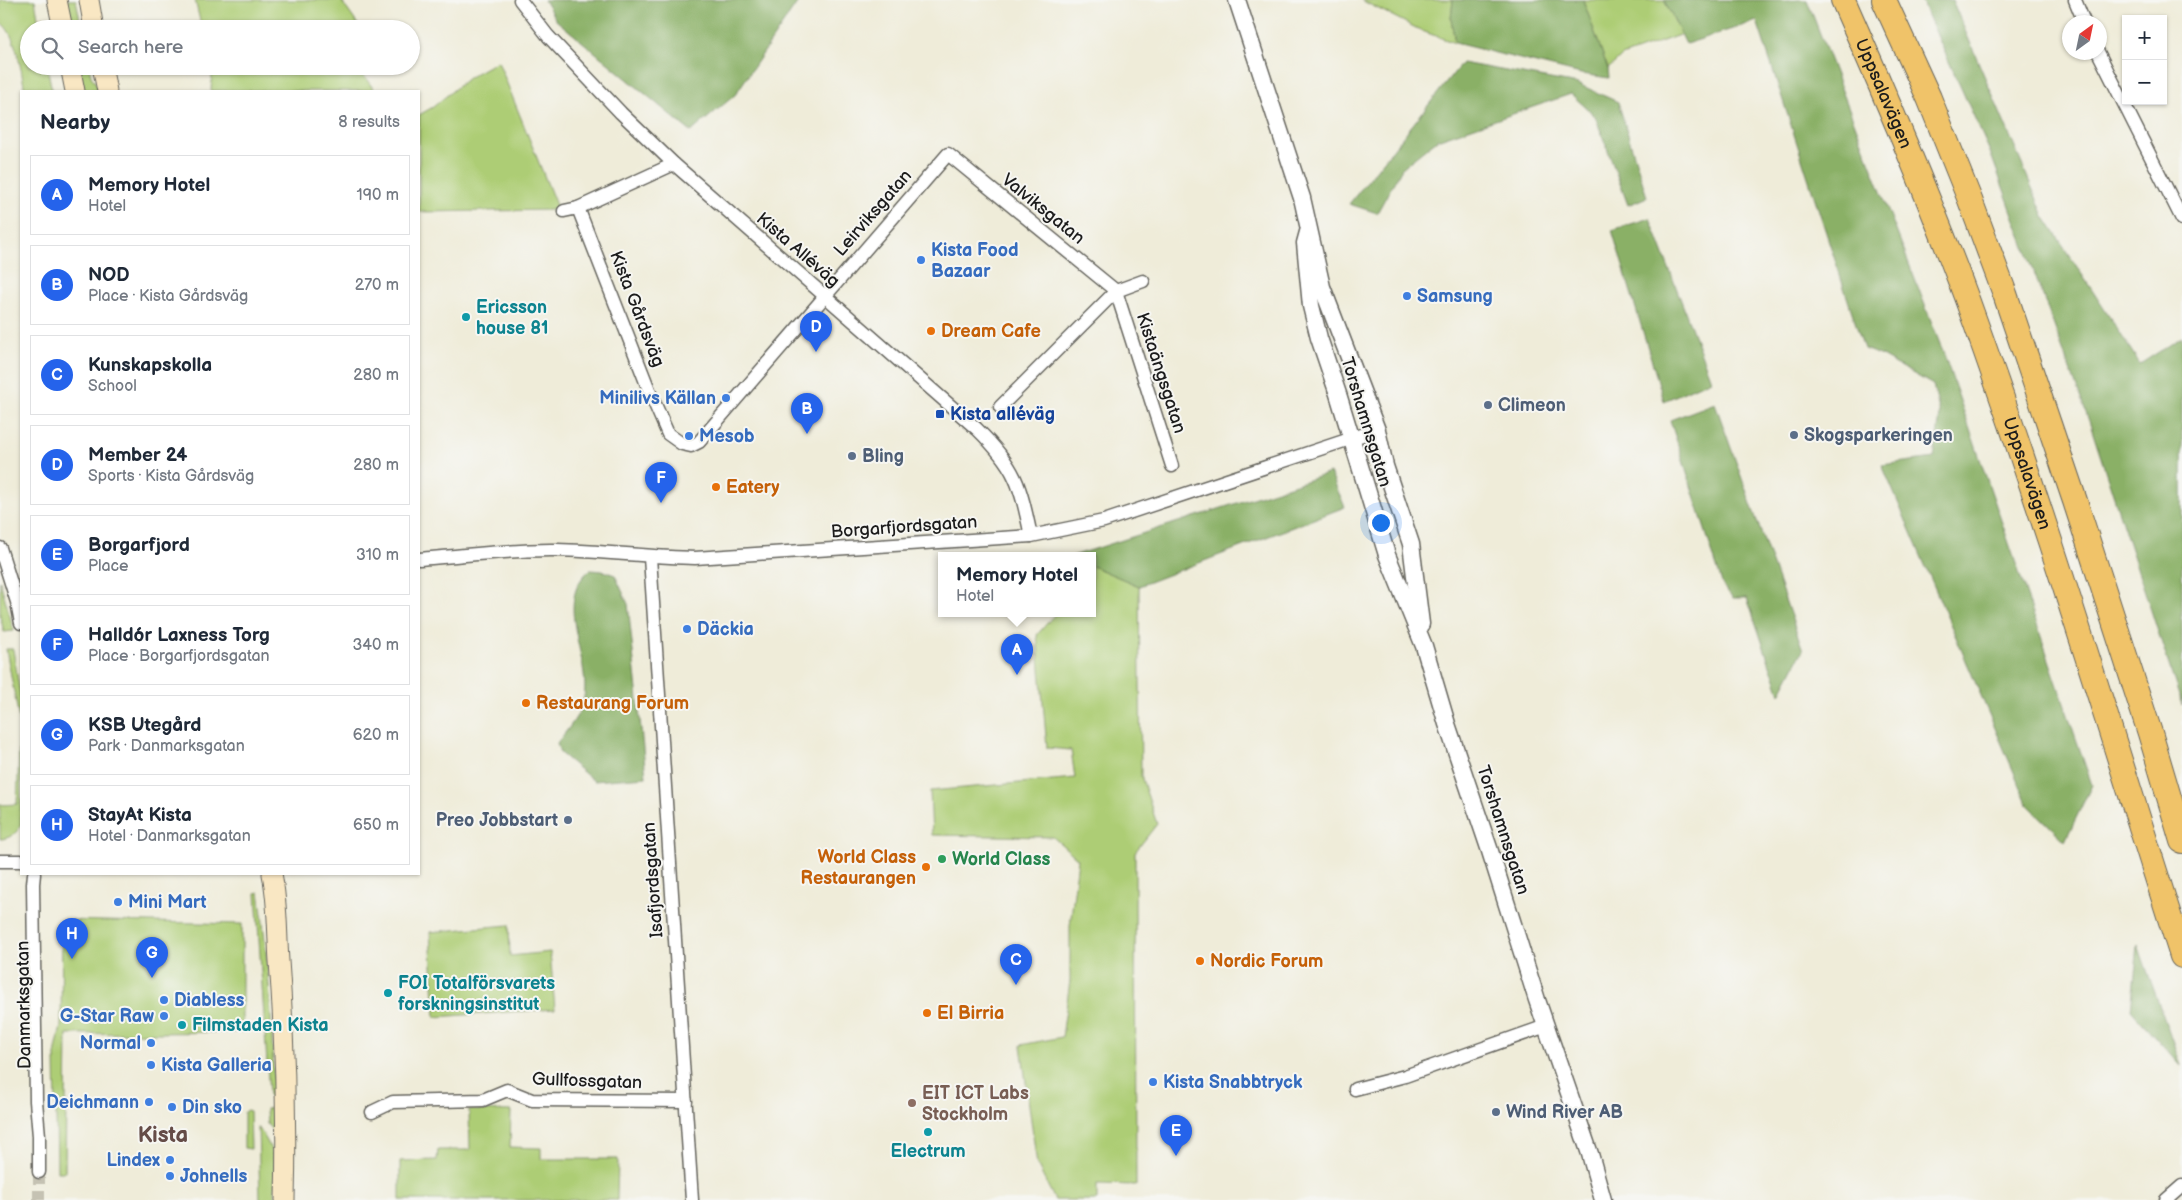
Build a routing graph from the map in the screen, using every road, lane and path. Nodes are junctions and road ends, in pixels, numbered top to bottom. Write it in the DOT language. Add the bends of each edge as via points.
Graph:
graph roads {
  1 [pos="57,0"];
  2 [pos="89,0"];
  3 [pos="520,0"];
  4 [pos="1236,0"];
  5 [pos="1843,0"];
  6 [pos="1884,0"];
  7 [pos="2075,0"];
  8 [pos="2081,15"];
  9 [pos="61,20"];
  10 [pos="92,20"];
  11 [pos="2102,60"];
  12 [pos="72,75"];
  13 [pos="104,75"];
  14 [pos="75,90"];
  15 [pos="107,90"];
  16 [pos="948,154"];
  17 [pos="674,164"];
  18 [pos="578,208"];
  19 [pos="564,211"];
  20 [pos="2182,218"];
  21 [pos="1308,232"];
  22 [pos="1143,281"];
  23 [pos="1116,291"];
  24 [pos="824,295"];
  25 [pos="1000,407"];
  26 [pos="1377,430"];
  27 [pos="1350,438"];
  28 [pos="1172,466"];
  29 [pos="1031,536"];
  30 [pos="0,548"];
  31 [pos="650,557"];
  32 [pos="420,559"];
  33 [pos="19,601"];
  34 [pos="1424,646"];
  35 [pos="2182,841"];
  36 [pos="0,861"];
  37 [pos="20,861"];
  38 [pos="34,875"];
  39 [pos="39,875"];
  40 [pos="261,875"];
  41 [pos="272,875"];
  42 [pos="278,943"];
  43 [pos="2182,956"];
  44 [pos="1546,1026"];
  45 [pos="1355,1089"];
  46 [pos="686,1101"];
  47 [pos="372,1112"];
  48 [pos="39,1136"];
  49 [pos="39,1172"];
  50 [pos="2182,1186"];
  51 [pos="285,1200"];
  52 [pos="692,1200"];
  53 [pos="1603,1200"];
  54 [pos="2166,1200"];
  1 -- 9 [label="main road"];
  2 -- 10 [label="main road"];
  3 -- 17 [label="street, Kista Alléväg" via="548,36"];
  4 -- 21 [label="street, Torshamnsgatan" via="1302,198"];
  5 -- 43 [label="highway, Uppsalavägen" via="1895,116 1968,302"];
  6 -- 35 [label="highway, Uppsalavägen" via="1933,108 2004,294 2075,500"];
  7 -- 8 [label="street"];
  11 -- 20 [label="street"];
  12 -- 14 [label="main road"];
  13 -- 15 [label="main road"];
  16 -- 23 [label="street, Valviksgatan"];
  16 -- 24 [label="street, Leirviksgatan"];
  17 -- 18 [label="street"];
  17 -- 24 [label="street, Kista Alléväg"];
  18 -- 19 [label="street"];
  18 -- 24 [label="street, Kista Gårdsväg" via="651,396 668,434 682,444 691,446 699,442"];
  21 -- 26 [label="street, Torshamnsgatan" via="1322,287"];
  21 -- 27 [label="street, Torshamnsgatan" via="1305,243 1311,306"];
  22 -- 23 [label="street"];
  23 -- 25 [label="street"];
  23 -- 28 [label="street, Kistaängsgatan"];
  24 -- 29 [label="street, Kista Alléväg" via="998,450 1021,489"];
  26 -- 27 [label="street, Borgarfjordsgatan"];
  26 -- 34 [label="street, Torshamnsgatan" via="1385,466 1411,544"];
  27 -- 29 [label="street, Borgarfjordsgatan" via="1104,521"];
  27 -- 34 [label="street, Torshamnsgatan" via="1387,554"];
  29 -- 31 [label="street, Borgarfjordsgatan" via="695,558"];
  30 -- 33 [label="street"];
  31 -- 32 [label="street, Borgarfjordsgatan" via="605,551 554,550"];
  31 -- 46 [label="street, Isafjordsgatan"];
  34 -- 44 [label="street, Torshamnsgatan"];
  36 -- 37 [label="street"];
  38 -- 48 [label="street, Danmarksgatan"];
  39 -- 48 [label="street, Danmarksgatan" via="43,1101"];
  40 -- 42 [label="main road" via="270,924"];
  41 -- 42 [label="main road" via="277,895"];
  42 -- 51 [label="main road" via="285,1043"];
  44 -- 45 [label="street" via="1405,1076"];
  44 -- 53 [label="street, Torshamnsgatan"];
  46 -- 47 [label="street, Gullfossgatan" via="532,1100 507,1090 482,1100 393,1102"];
  46 -- 52 [label="street, Isafjordsgatan"];
  48 -- 49 [label="street, Danmarksgatan"];
  50 -- 54 [label="street"];
}
